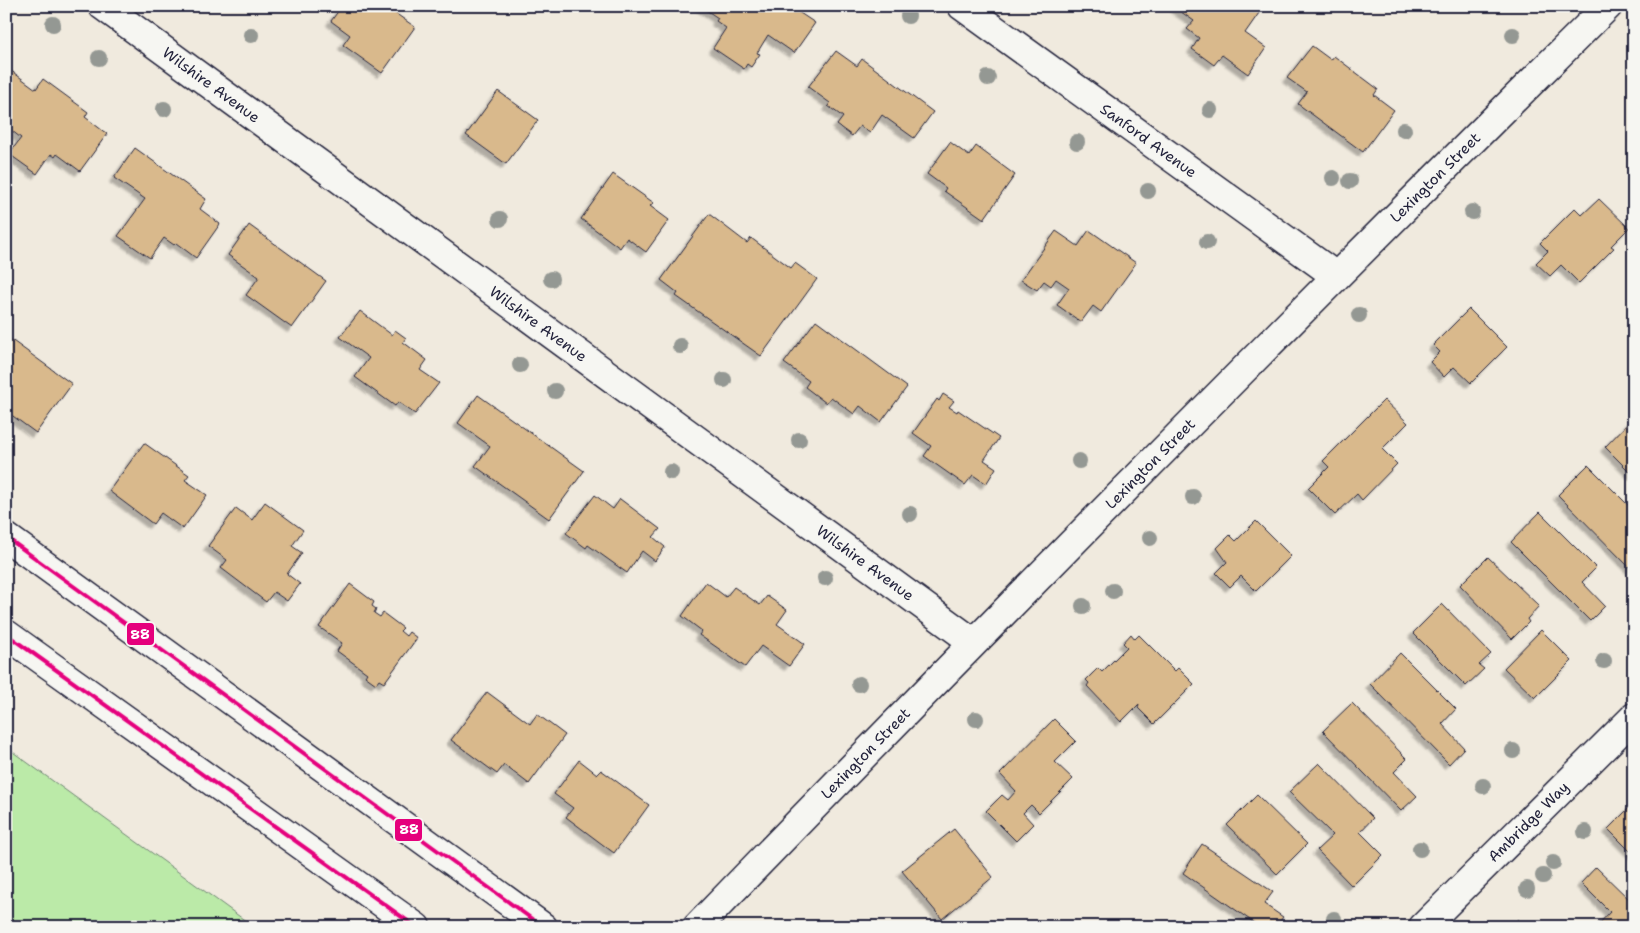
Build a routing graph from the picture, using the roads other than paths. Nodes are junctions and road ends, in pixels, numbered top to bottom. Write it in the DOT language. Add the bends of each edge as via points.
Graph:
graph roads {
  1 [pos="103,6"];
  2 [pos="962,6"];
  3 [pos="1608,6"];
  4 [pos="1336,276"];
  5 [pos="6,537"];
  6 [pos="6,634"];
  7 [pos="973,642"];
  8 [pos="1634,717"];
  9 [pos="416,927"];
  10 [pos="543,927"];
  11 [pos="697,927"];
  12 [pos="1423,927"];
  1 -- 7 [label="street, Wilshire Avenue"];
  2 -- 4 [label="street, Sanford Avenue"];
  3 -- 4 [label="street, Lexington Street"];
  4 -- 7 [label="street, Lexington Street"];
  5 -- 10 [label="street"];
  6 -- 9 [label="street"];
  7 -- 11 [label="street, Lexington Street"];
  8 -- 12 [label="street, Ambridge Way"];
}
